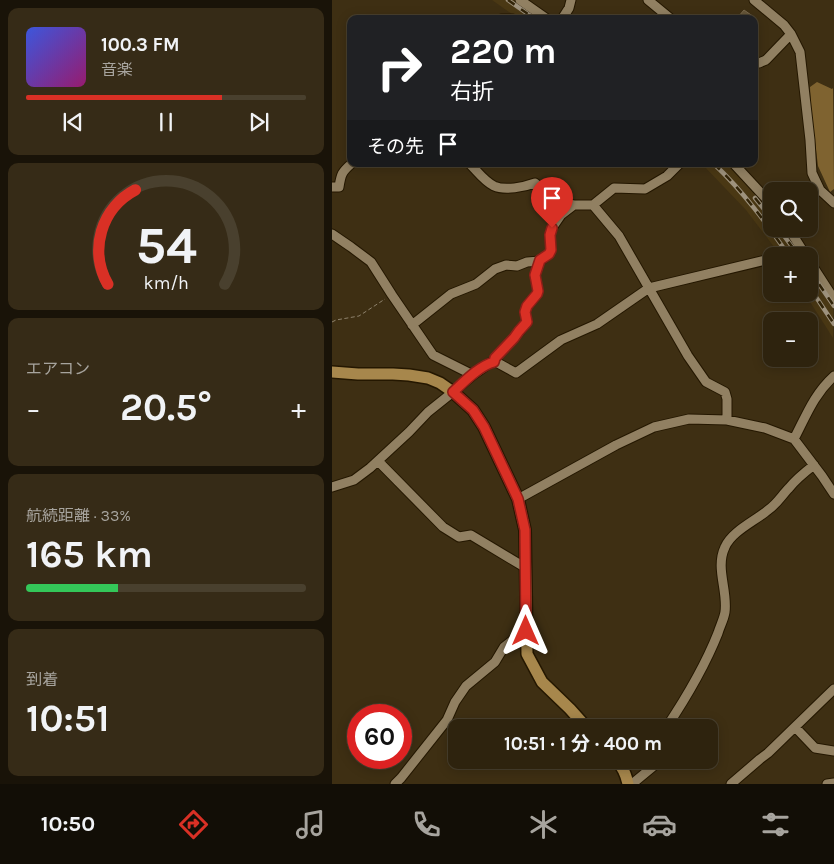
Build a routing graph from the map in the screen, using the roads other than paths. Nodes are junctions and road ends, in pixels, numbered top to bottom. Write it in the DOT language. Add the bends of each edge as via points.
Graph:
graph roads {
  1 [pos="520,0"];
  2 [pos="571,0"];
  3 [pos="648,0"];
  4 [pos="754,0"];
  5 [pos="541,15"];
  6 [pos="564,15"];
  7 [pos="666,15"];
  8 [pos="791,34"];
  9 [pos="758,63"];
  10 [pos="347,167"];
  11 [pos="473,167"];
  12 [pos="676,167"];
  13 [pos="737,167"];
  14 [pos="332,187"];
  15 [pos="763,195"];
  16 [pos="834,203"];
  17 [pos="593,204"];
  18 [pos="574,205"];
  19 [pos="332,234"];
  20 [pos="540,260"];
  21 [pos="763,261"];
  22 [pos="818,274"];
  23 [pos="649,288"];
  24 [pos="834,299"];
  25 [pos="412,325"];
  26 [pos="494,362"];
  27 [pos="332,372"];
  28 [pos="473,375"];
  29 [pos="834,376"];
  30 [pos="453,392"];
  31 [pos="728,420"];
  32 [pos="794,439"];
  33 [pos="378,461"];
  34 [pos="814,464"];
  35 [pos="332,487"];
  36 [pos="834,494"];
  37 [pos="518,499"];
  38 [pos="526,568"];
  39 [pos="526,631"];
  40 [pos="834,689"];
  41 [pos="579,719"];
  42 [pos="672,719"];
  43 [pos="795,727"];
  44 [pos="834,751"];
  45 [pos="623,769"];
  46 [pos="650,769"];
  47 [pos="834,783"];
  48 [pos="395,784"];
  49 [pos="628,784"];
  50 [pos="632,784"];
  51 [pos="731,784"];
  52 [pos="827,784"];
  1 -- 5 [label="street"];
  2 -- 6 [label="street"];
  3 -- 7 [label="street"];
  4 -- 8 [label="street"];
  8 -- 9 [label="street" via="766,60"];
  8 -- 16 [label="street" via="800,52 812,173 820,190"];
  10 -- 14 [label="street" via="341,174 339,187"];
  11 -- 18 [label="street" via="496,187 521,188 535,183 558,202"];
  12 -- 17 [label="street" via="645,189 614,188"];
  13 -- 15 [label="street"];
  17 -- 18 [label="street"];
  17 -- 23 [label="street" via="618,236"];
  18 -- 20 [label="street" via="556,221 550,235 551,250"];
  19 -- 25 [label="street" via="371,262"];
  20 -- 25 [label="street" via="495,269 476,284 450,294"];
  20 -- 26 [label="street" via="535,275 538,291 527,306 527,322"];
  21 -- 23 [label="street"];
  22 -- 24 [label="street"];
  23 -- 26 [label="street" via="597,324 561,340 516,373"];
  23 -- 31 [label="street" via="706,382 725,392"];
  25 -- 28 [label="street" via="433,355"];
  26 -- 28 [label="street"];
  27 -- 30 [label="main road" via="428,378"];
  28 -- 30 [label="street"];
  29 -- 32 [label="street" via="815,397"];
  30 -- 33 [label="street"];
  30 -- 37 [label="main road" via="473,410 484,427"];
  31 -- 32 [label="street" via="765,428"];
  31 -- 37 [label="street" via="689,418 654,427"];
  32 -- 34 [label="street"];
  33 -- 35 [label="street" via="354,480"];
  33 -- 38 [label="street" via="443,527 459,536 471,535"];
  34 -- 36 [label="street"];
  34 -- 42 [label="street" via="774,505 737,533 725,547 721,569 725,615 705,660"];
  37 -- 38 [label="main road" via="525,530"];
  38 -- 39 [label="main road"];
  39 -- 41 [label="main road" via="527,654 542,682"];
  39 -- 48 [label="street" via="504,647 495,662 466,686 448,720"];
  40 -- 43 [label="street"];
  43 -- 44 [label="street" via="815,748"];
  43 -- 51 [label="street"];
  45 -- 49 [label="main road"];
  46 -- 50 [label="street"];
  47 -- 52 [label="street"];
}
